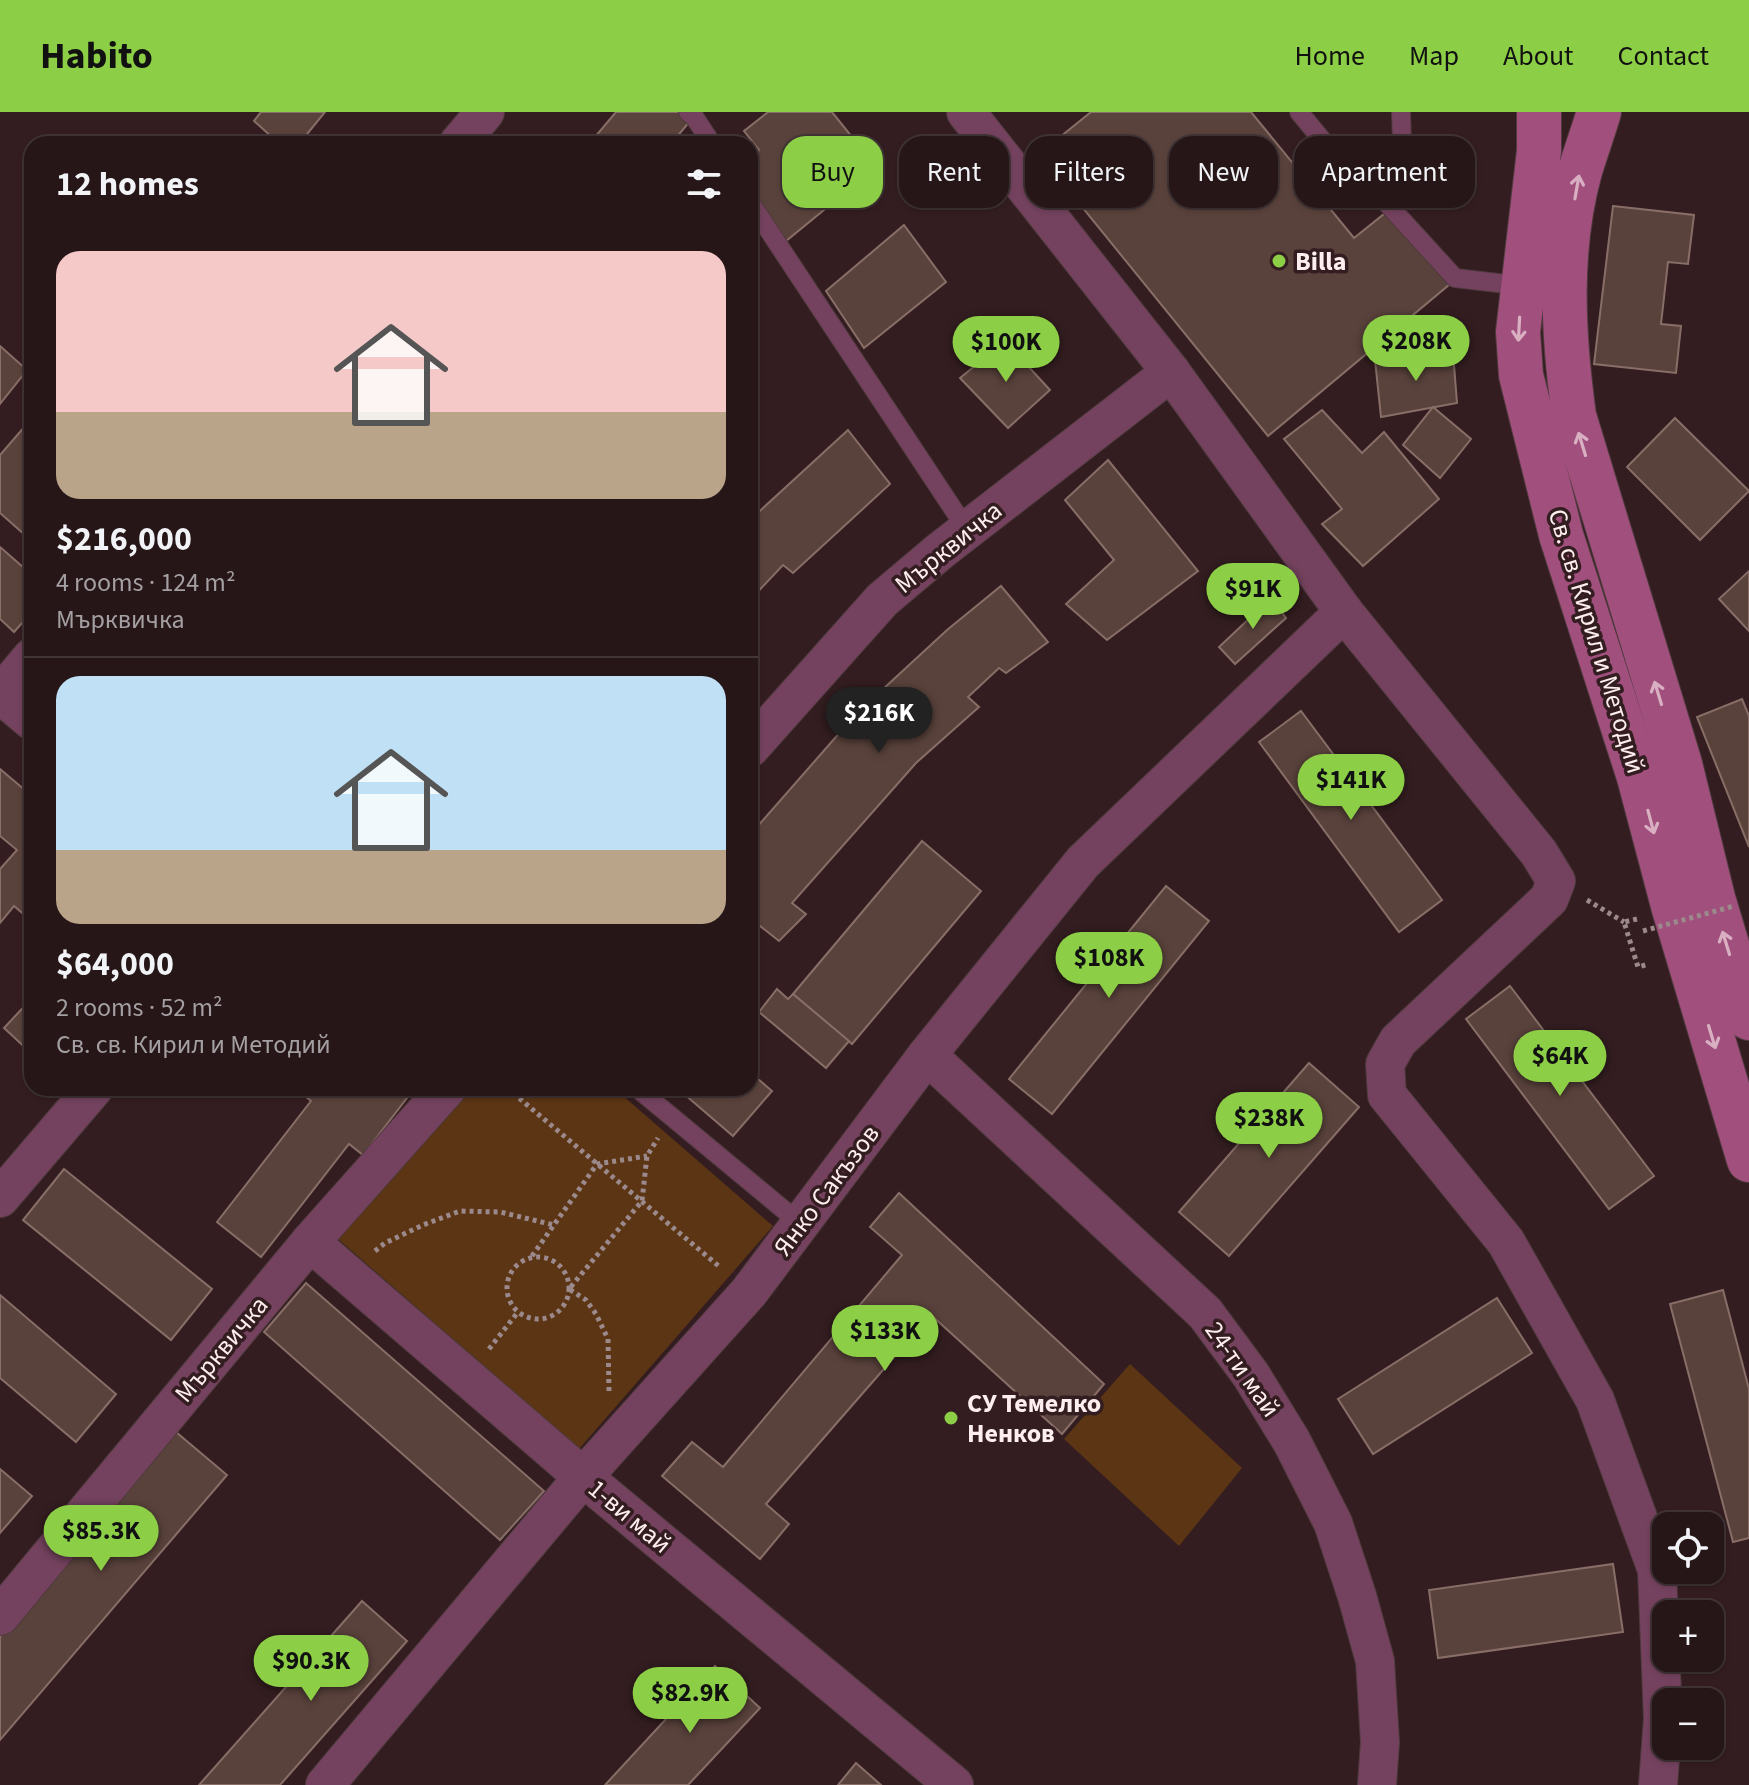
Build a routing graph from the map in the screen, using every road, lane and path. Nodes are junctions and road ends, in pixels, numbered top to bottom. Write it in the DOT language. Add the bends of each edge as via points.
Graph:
graph roads {
  1 [pos="485,112"];
  2 [pos="688,112"];
  3 [pos="966,112"];
  4 [pos="1299,112"];
  5 [pos="1401,112"];
  6 [pos="1539,112"];
  7 [pos="1599,112"];
  8 [pos="465,136"];
  9 [pos="707,136"];
  10 [pos="1396,213"];
  11 [pos="758,214"];
  12 [pos="1524,286"];
  13 [pos="1171,372"];
  14 [pos="967,530"];
  15 [pos="1344,612"];
  16 [pos="24,666"];
  17 [pos="0,695"];
  18 [pos="24,714"];
  19 [pos="758,739"];
  20 [pos="1734,906"];
  21 [pos="1643,931"];
  22 [pos="1628,933"];
  23 [pos="1652,964"];
  24 [pos="1749,1018"];
  25 [pos="927,1055"];
  26 [pos="87,1096"];
  27 [pos="440,1096"];
  28 [pos="516,1096"];
  29 [pos="647,1096"];
  30 [pos="672,1117"];
  31 [pos="647,1156"];
  32 [pos="1749,1160"];
  33 [pos="597,1164"];
  34 [pos="0,1198"];
  35 [pos="642,1201"];
  36 [pos="801,1224"];
  37 [pos="554,1225"];
  38 [pos="310,1242"];
  39 [pos="531,1257"];
  40 [pos="345,1272"];
  41 [pos="569,1289"];
  42 [pos="749,1292"];
  43 [pos="518,1312"];
  44 [pos="467,1377"];
  45 [pos="595,1464"];
  46 [pos="0,1616"];
  47 [pos="325,1785"];
  48 [pos="954,1785"];
  49 [pos="1377,1785"];
  50 [pos="1658,1785"];
  1 -- 8 [label="street"];
  2 -- 9 [label="lane"];
  3 -- 13 [label="street"];
  4 -- 10 [label="lane" via="1358,183"];
  5 -- 10 [label="lane"];
  6 -- 12 [label="main road, Св. св. Кирил и Методий"];
  24 -- 7 [label="main road, Св. св. Кирил и Методий, one-way" via="1680,764 1574,416 1565,274 1580,173"];
  10 -- 12 [label="lane" via="1455,278"];
  11 -- 14 [label="lane"];
  12 -- 32 [label="main road, Св. св. Кирил и Методий, one-way" via="1518,332 1521,375 1536,442"];
  13 -- 14 [label="street, Мърквичка"];
  13 -- 15 [label="street"];
  14 -- 19 [label="street, Мърквичка" via="882,600"];
  15 -- 25 [label="street, Янко Сакъзов" via="1083,862"];
  15 -- 50 [label="street" via="1556,881 1549,899 1398,1041 1385,1064 1387,1095 1506,1242 1595,1400 1657,1570 1663,1719"];
  16 -- 17 [label="street"];
  17 -- 18 [label="street"];
  20 -- 21 [label="path, bridge"];
  22 -- 23 [label="path" via="1638,967"];
  25 -- 36 [label="street, Янко Сакъзов"];
  25 -- 49 [label="street, 24-ти май" via="1205,1313 1259,1388 1333,1523 1357,1596 1375,1661"];
  26 -- 34 [label="street"];
  27 -- 38 [label="street, Мърквичка"];
  28 -- 33 [label="path"];
  29 -- 30 [label="lane"];
  30 -- 31 [label="path"];
  30 -- 36 [label="lane"];
  31 -- 33 [label="path"];
  31 -- 35 [label="path"];
  33 -- 35 [label="path"];
  33 -- 37 [label="path"];
  35 -- 41 [label="path"];
  35 -- 42 [label="path"];
  36 -- 42 [label="street, Янко Сакъзов"];
  37 -- 39 [label="path"];
  37 -- 40 [label="path" via="500,1212 460,1211 385,1243"];
  38 -- 40 [label="street, 1-ви май"];
  38 -- 46 [label="street, Мърквичка"];
  39 -- 41 [label="path" via="556,1263 564,1270"];
  39 -- 43 [label="path" via="516,1264 506,1283 510,1304"];
  40 -- 44 [label="street, 1-ви май"];
  41 -- 43 [label="path" via="562,1308 546,1318 536,1320"];
  41 -- 45 [label="path" via="586,1300 608,1339"];
  42 -- 45 [label="street, Янко Сакъзов"];
  43 -- 44 [label="path"];
  44 -- 45 [label="street, 1-ви май"];
  45 -- 47 [label="street, Янко Сакъзов"];
  45 -- 48 [label="street, 1-ви май"];
}
